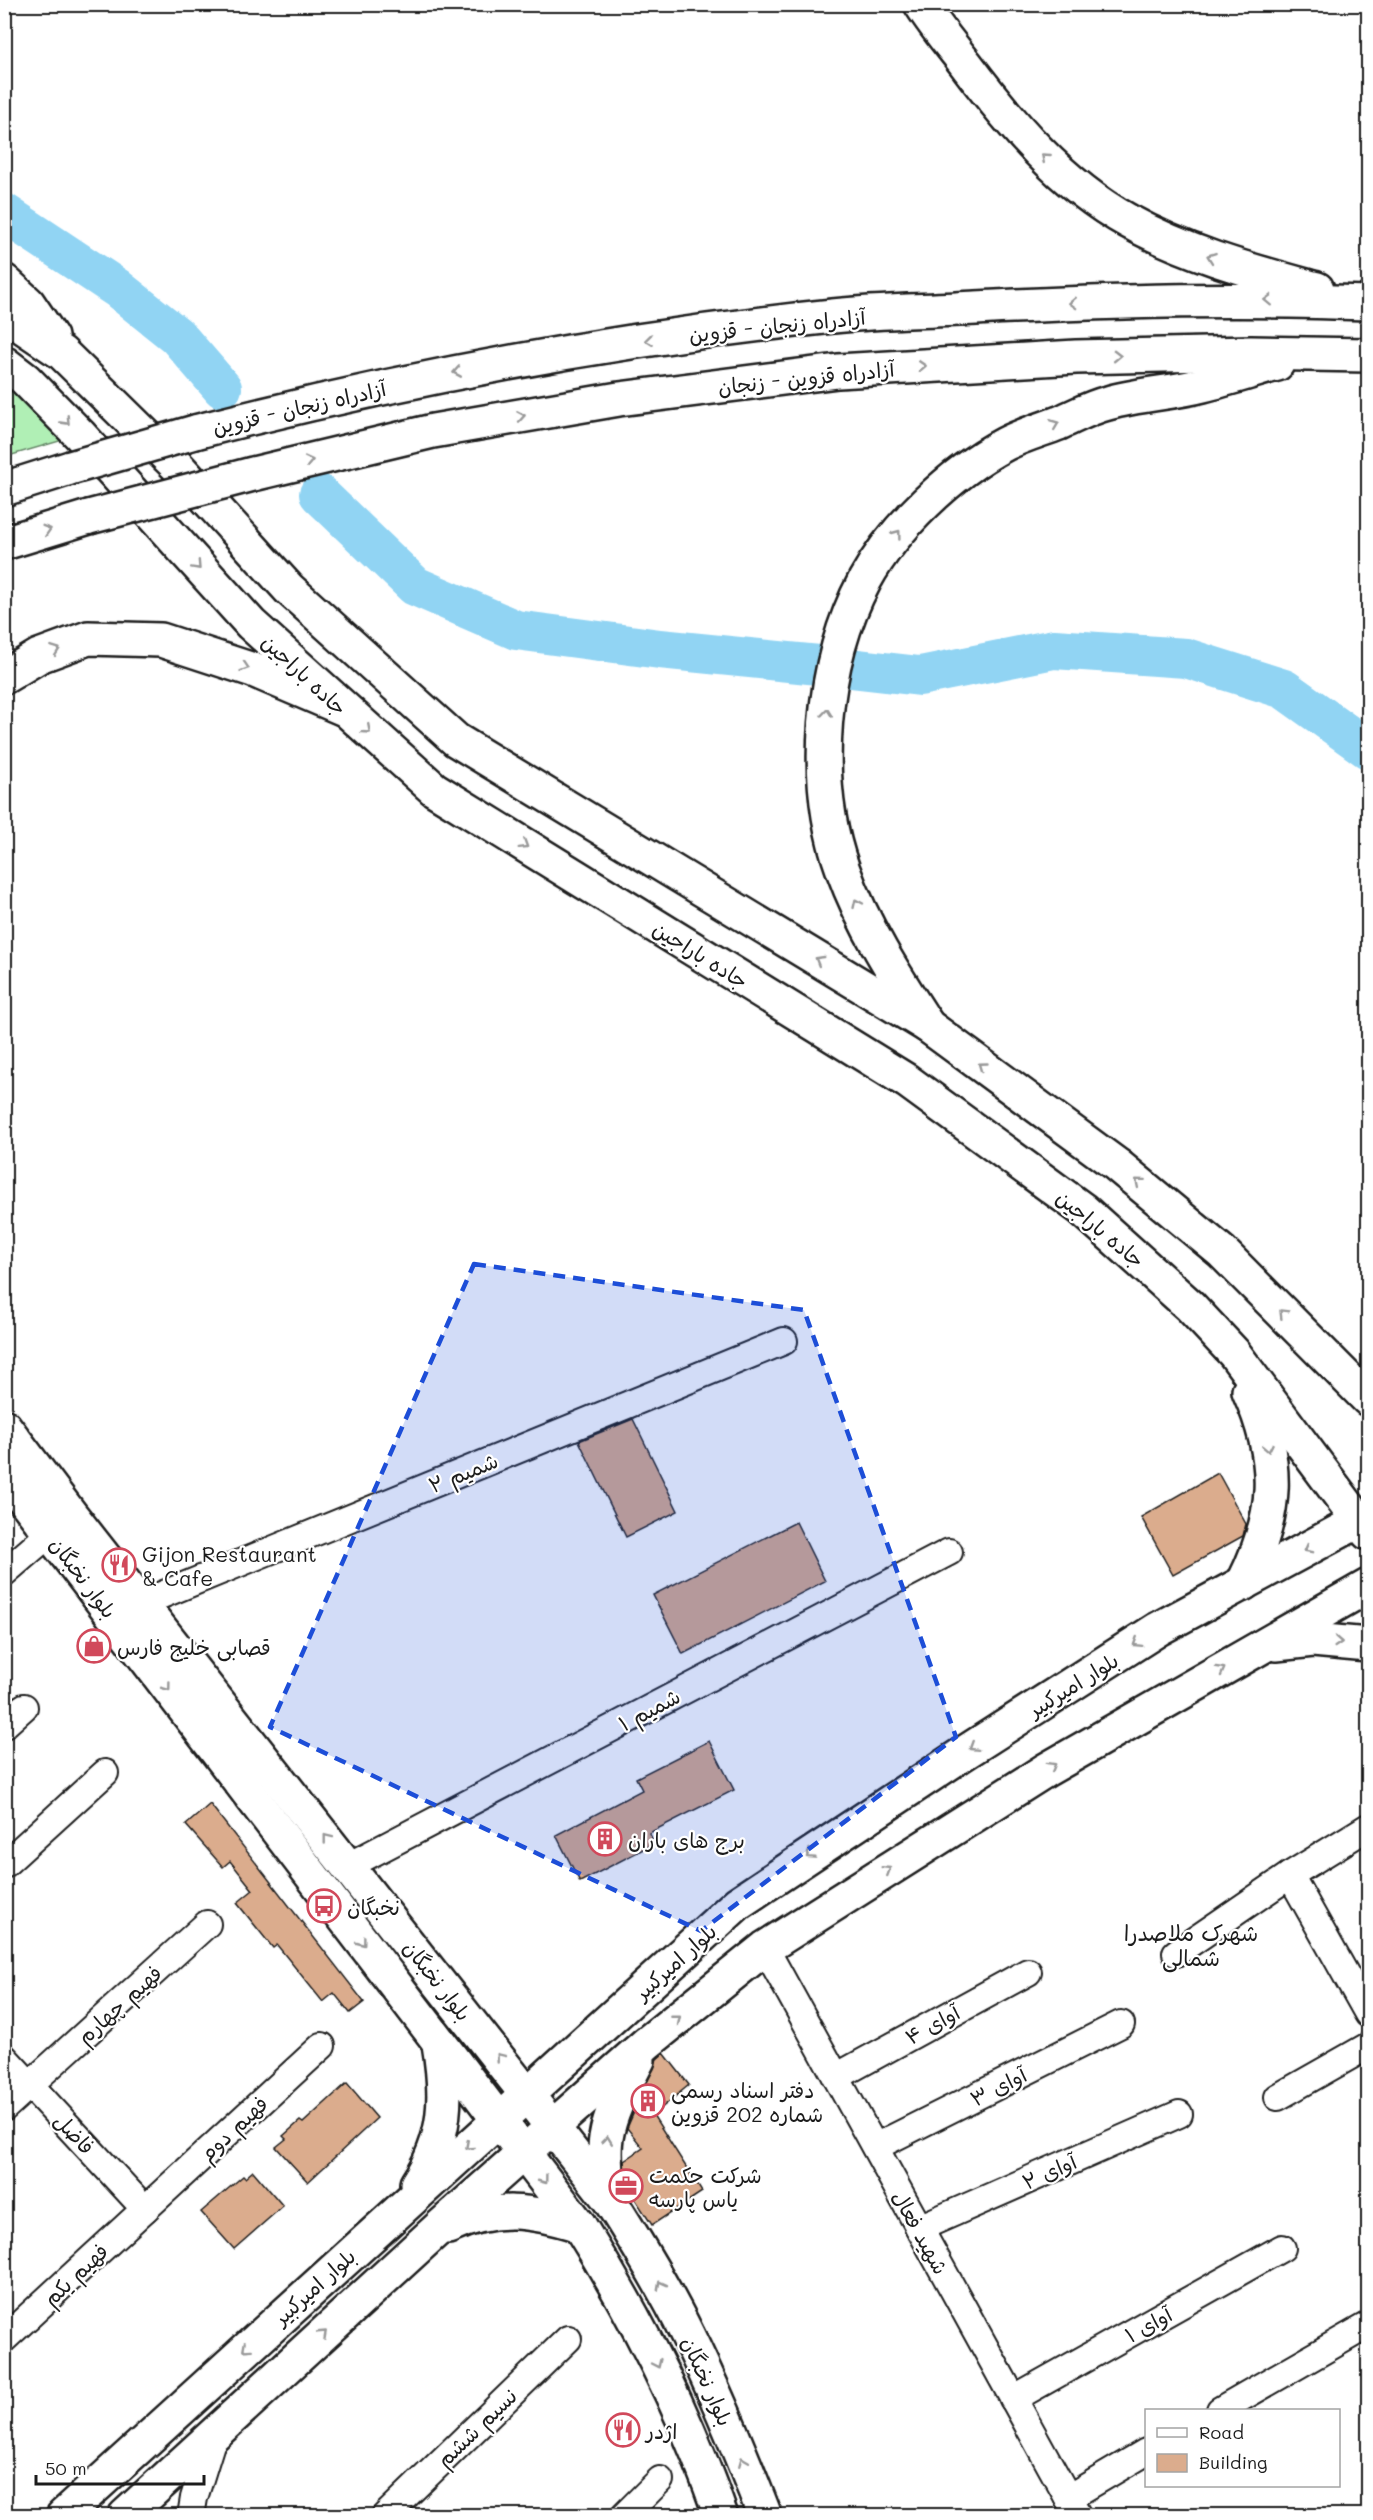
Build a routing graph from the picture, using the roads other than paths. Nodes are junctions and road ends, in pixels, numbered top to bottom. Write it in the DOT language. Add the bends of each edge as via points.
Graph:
graph roads {
  1 [pos="921,4"];
  2 [pos="4,280"];
  3 [pos="1368,303"];
  4 [pos="4,314"];
  5 [pos="62,353"];
  6 [pos="1312,354"];
  7 [pos="1368,355"];
  8 [pos="11,370"];
  9 [pos="4,489"];
  10 [pos="4,543"];
  11 [pos="4,677"];
  12 [pos="342,708"];
  13 [pos="928,1026"];
  14 [pos="1310,1339"];
  15 [pos="784,1341"];
  16 [pos="1234,1353"];
  17 [pos="1368,1366"];
  18 [pos="1368,1399"];
  19 [pos="4,1426"];
  20 [pos="4,1473"];
  21 [pos="1366,1523"];
  22 [pos="60,1524"];
  23 [pos="949,1552"];
  24 [pos="4,1573"];
  25 [pos="1243,1584"];
  26 [pos="1368,1586"];
  27 [pos="142,1603"];
  28 [pos="1265,1645"];
  29 [pos="1368,1645"];
  30 [pos="24,1707"];
  31 [pos="4,1725"];
  32 [pos="105,1773"];
  33 [pos="1368,1827"];
  34 [pos="4,1865"];
  35 [pos="348,1866"];
  36 [pos="1290,1875"];
  37 [pos="207,1924"];
  38 [pos="765,1948"];
  39 [pos="1176,1953"];
  40 [pos="1028,1972"];
  41 [pos="1368,2014"];
  42 [pos="1121,2024"];
  43 [pos="439,2042"];
  44 [pos="646,2043"];
  45 [pos="322,2046"];
  46 [pos="1368,2046"];
  47 [pos="4,2057"];
  48 [pos="836,2077"];
  49 [pos="30,2085"];
  50 [pos="528,2094"];
  51 [pos="1278,2097"];
  52 [pos="4,2108"];
  53 [pos="1179,2114"];
  54 [pos="499,2120"];
  55 [pos="554,2127"];
  56 [pos="875,2147"];
  57 [pos="524,2154"];
  58 [pos="411,2198"];
  59 [pos="609,2199"];
  60 [pos="145,2209"];
  61 [pos="579,2225"];
  62 [pos="919,2228"];
  63 [pos="435,2231"];
  64 [pos="1282,2248"];
  65 [pos="1368,2328"];
  66 [pos="4,2339"];
  67 [pos="568,2339"];
  68 [pos="1013,2399"];
  69 [pos="1222,2409"];
  70 [pos="214,2434"];
  71 [pos="1145,2453"];
  72 [pos="660,2480"];
  73 [pos="1073,2507"];
  74 [pos="63,2516"];
  75 [pos="125,2516"];
  76 [pos="191,2516"];
  77 [pos="385,2516"];
  78 [pos="624,2516"];
  79 [pos="721,2516"];
  80 [pos="765,2516"];
  3 -- 1 [label="main road, one-way" via="1234,266 1176,245 1127,220 1082,189 1033,146 996,105"];
  2 -- 5 [label="main road" via="28,303"];
  3 -- 9 [label="main road, آزادراه زنجان - قزوین, one-way, bridge" via="1249,299 835,316 606,345 423,378 195,432"];
  4 -- 5 [label="main road"];
  13 -- 5 [label="main road, one-way" via="456,740 289,589 180,468"];
  6 -- 7 [label="main road, آزادراه قزوین - زنجان"];
  10 -- 6 [label="main road, آزادراه قزوین - زنجان, one-way, bridge" via="253,474 433,431 619,399 838,370 1076,357"];
  13 -- 6 [label="main road, one-way" via="855,899 842,868 826,793 830,684 842,635 865,580 900,529 950,481 1005,444 1108,403 1201,386"];
  8 -- 12 [label="main road, جاده باراجین, one-way" via="80,435 251,624"];
  11 -- 12 [label="main road, one-way" via="39,656 88,638 160,640 253,670"];
  12 -- 16 [label="main road, جاده باراجین, one-way" via="434,789 907,1081 1082,1209 1191,1306"];
  14 -- 13 [label="main road, one-way" via="1222,1252 1117,1165"];
  14 -- 17 [label="main road"];
  14 -- 18 [label="main road"];
  15 -- 27 [label="street, شمیم ۲"];
  16 -- 21 [label="main road, جاده باراجین"];
  16 -- 25 [label="main road, one-way" via="1261,1419 1272,1486 1268,1521"];
  19 -- 22 [label="main road, بلوار نخبگان"];
  20 -- 22 [label="main road, بلوار نخبگان"];
  21 -- 25 [label="main road, بلوار امیرکبیر, one-way"];
  22 -- 24 [label="street"];
  22 -- 27 [label="main road, بلوار نخبگان"];
  22 -- 43 [label="main road, بلوار نخبگان, one-way"];
  23 -- 35 [label="street, شمیم ۱"];
  25 -- 50 [label="main road, بلوار امیرکبیر, one-way" via="1158,1629 738,1903"];
  26 -- 28 [label="main road, بلوار امیرکبیر"];
  35 -- 27 [label="main road, بلوار نخبگان, one-way"];
  28 -- 29 [label="main road, one-way" via="1313,1640"];
  38 -- 28 [label="main road, بلوار امیرکبیر, one-way" via="1046,1770"];
  30 -- 31 [label="street"];
  32 -- 34 [label="street"];
  33 -- 36 [label="street"];
  50 -- 35 [label="main road, بلوار نخبگان, one-way"];
  36 -- 39 [label="street"];
  36 -- 41 [label="street"];
  37 -- 49 [label="street, فهیم چهارم"];
  44 -- 38 [label="main road, بلوار امیرکبیر, one-way"];
  38 -- 48 [label="street, شهید فعال"];
  40 -- 48 [label="street, آوای ۴"];
  42 -- 56 [label="street, آوای ۳"];
  43 -- 54 [label="main road, بلوار نخبگان"];
  43 -- 58 [label="main road" via="446,2084 442,2127 428,2167"];
  44 -- 55 [label="main road, بلوار امیرکبیر"];
  59 -- 44 [label="main road, one-way" via="606,2138 613,2112"];
  45 -- 60 [label="street, فهیم دوم"];
  46 -- 51 [label="street"];
  47 -- 49 [label="street, فاضل"];
  48 -- 56 [label="street, شهید فعال"];
  49 -- 52 [label="street, فهیم چهارم"];
  49 -- 60 [label="street, فاضل"];
  50 -- 54 [label="main road, بلوار امیرکبیر"];
  50 -- 55 [label="main road, بلوار نخبگان"];
  53 -- 62 [label="street, آوای ۲"];
  54 -- 57 [label="main road, بلوار نخبگان"];
  54 -- 58 [label="main road, بلوار امیرکبیر, one-way"];
  55 -- 57 [label="main road, بلوار امیرکبیر"];
  55 -- 59 [label="main road, بلوار نخبگان"];
  56 -- 62 [label="street, شهید فعال"];
  57 -- 61 [label="main road, بلوار نخبگان, one-way"];
  57 -- 63 [label="main road, بلوار امیرکبیر"];
  58 -- 63 [label="main road" via="428,2195 437,2203 441,2214"];
  58 -- 74 [label="main road, بلوار امیرکبیر, one-way"];
  80 -- 59 [label="main road, بلوار نخبگان, one-way" via="686,2332 648,2260"];
  60 -- 66 [label="street, فهیم یکم"];
  61 -- 63 [label="main road" via="542,2214 503,2212 465,2219"];
  61 -- 79 [label="main road, بلوار نخبگان, one-way" via="650,2350 682,2417"];
  62 -- 68 [label="street, شهید فعال"];
  70 -- 63 [label="main road, بلوار امیرکبیر, one-way"];
  64 -- 68 [label="street, آوای ۱"];
  65 -- 69 [label="street"];
  67 -- 77 [label="street, نسیم ششم"];
  68 -- 73 [label="street, شهید فعال"];
  70 -- 75 [label="main road, بلوار امیرکبیر"];
  70 -- 76 [label="street"];
  71 -- 73 [label="street"];
  72 -- 78 [label="street"];
}
